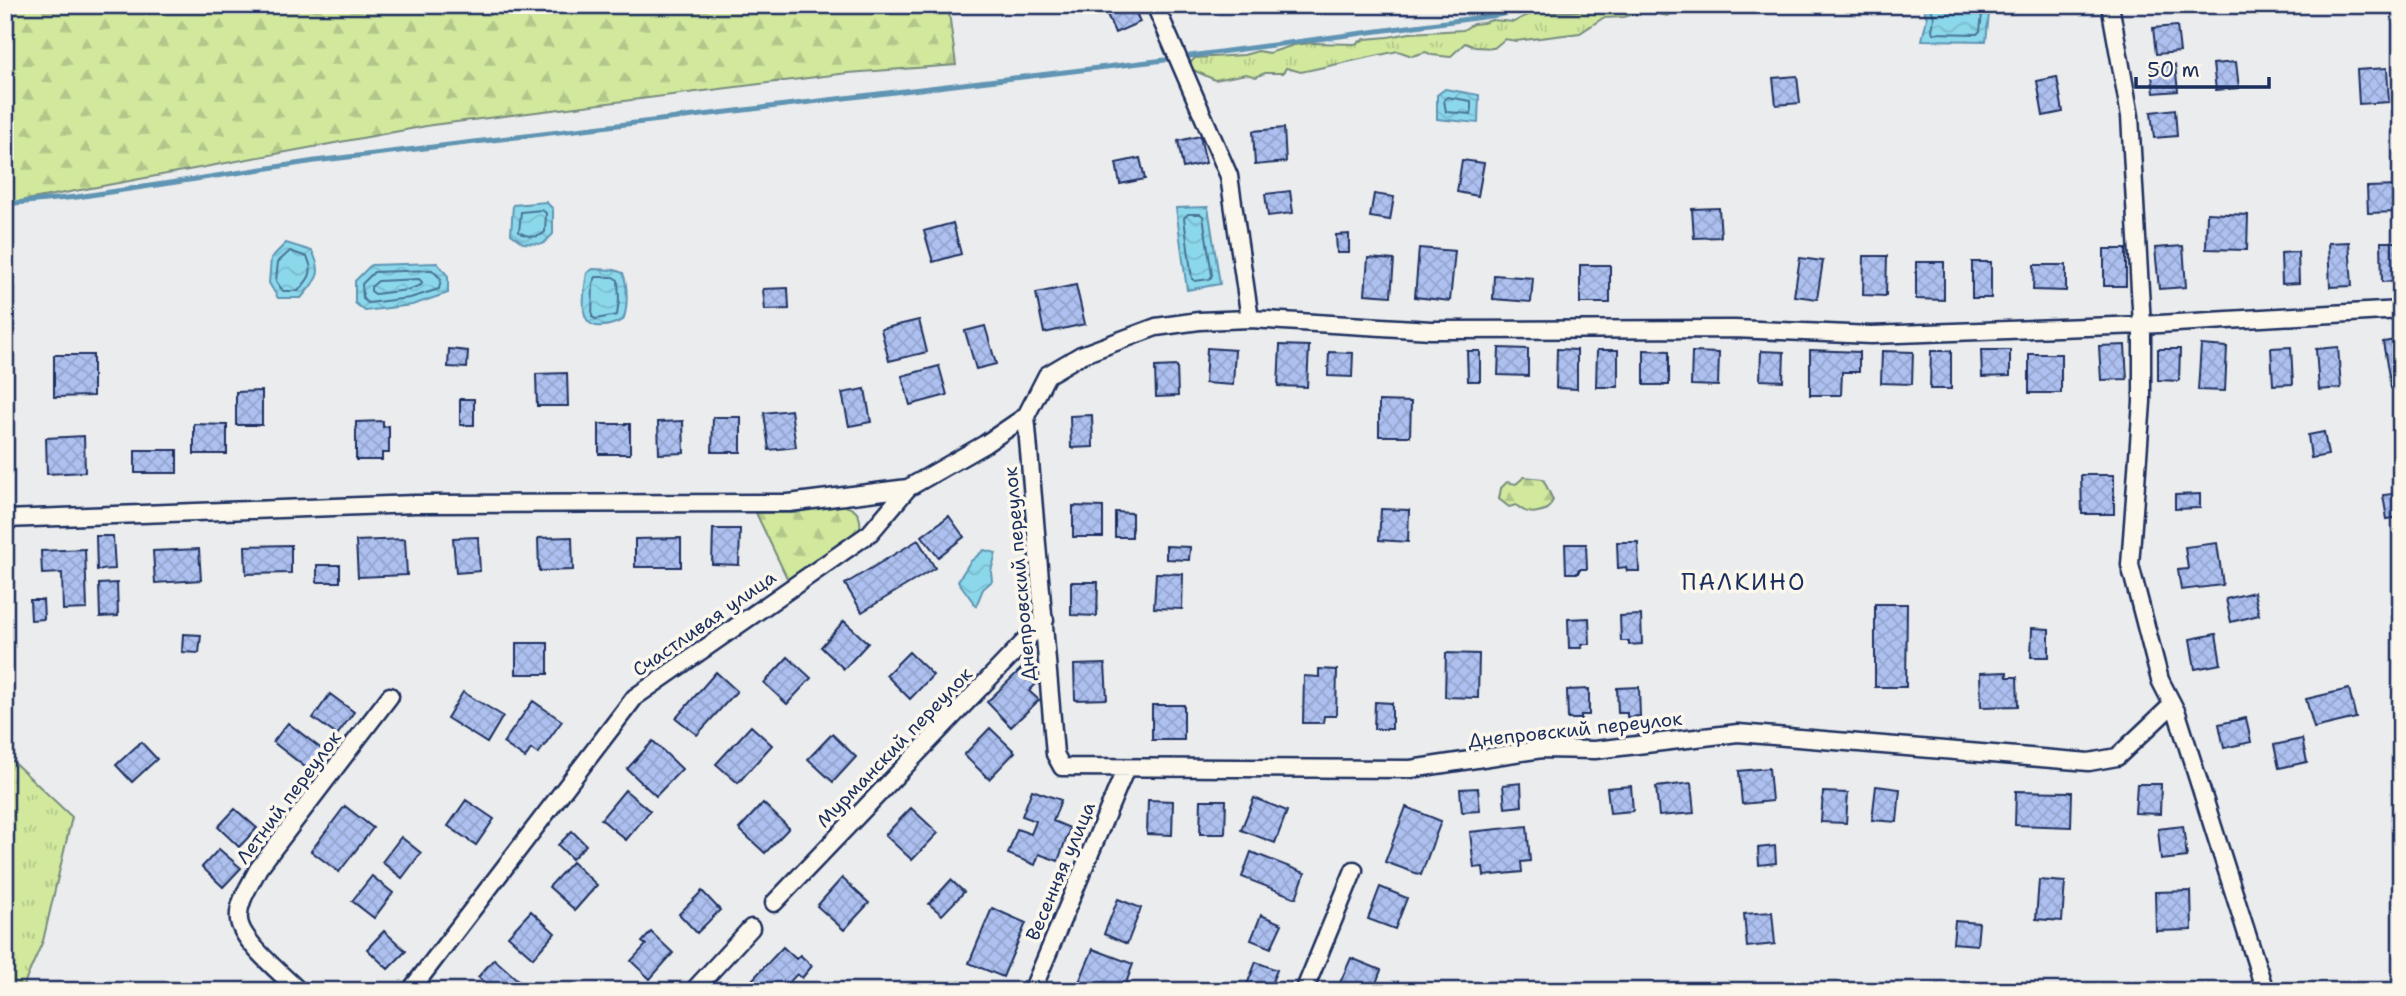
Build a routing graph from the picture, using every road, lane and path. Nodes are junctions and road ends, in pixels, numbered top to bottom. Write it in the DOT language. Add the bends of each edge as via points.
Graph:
graph roads {
  1 [pos="1155,5"];
  2 [pos="2110,5"];
  3 [pos="2401,310"];
  4 [pos="1250,318"];
  5 [pos="2142,325"];
  6 [pos="1026,416"];
  7 [pos="908,488"];
  8 [pos="5,519"];
  9 [pos="1045,620"];
  10 [pos="390,696"];
  11 [pos="2172,705"];
  12 [pos="1126,768"];
  13 [pos="1354,870"];
  14 [pos="774,903"];
  15 [pos="751,928"];
  16 [pos="299,991"];
  17 [pos="410,991"];
  18 [pos="693,991"];
  19 [pos="1032,991"];
  20 [pos="1304,991"];
  21 [pos="2265,991"];
  1 -- 4 [label="street" via="1229,176"];
  2 -- 5 [label="street" via="2130,116"];
  3 -- 5 [label="street"];
  4 -- 5 [label="street" via="1431,330 1734,329 1871,335"];
  4 -- 6 [label="street" via="1156,327 1081,355 1047,375"];
  5 -- 11 [label="street" via="2142,402 2130,565 2160,680"];
  6 -- 7 [label="street, Счастливая улица"];
  6 -- 9 [label="street, Днепровский переулок"];
  7 -- 8 [label="street" via="789,503 415,504"];
  7 -- 17 [label="street, Счастливая улица" via="870,533 635,697"];
  9 -- 12 [label="street, Днепровский переулок" via="1055,754 1062,767"];
  9 -- 14 [label="street, Мурманский переулок"];
  10 -- 16 [label="street, Летний переулок" via="258,869 243,899 242,930"];
  11 -- 12 [label="street, Днепровский переулок" via="2117,757 2089,762 1738,733 1595,750 1542,749 1411,769"];
  11 -- 21 [label="street"];
  12 -- 19 [label="street, Весенняя улица"];
  13 -- 20 [label="street"];
  15 -- 18 [label="street"];
}
